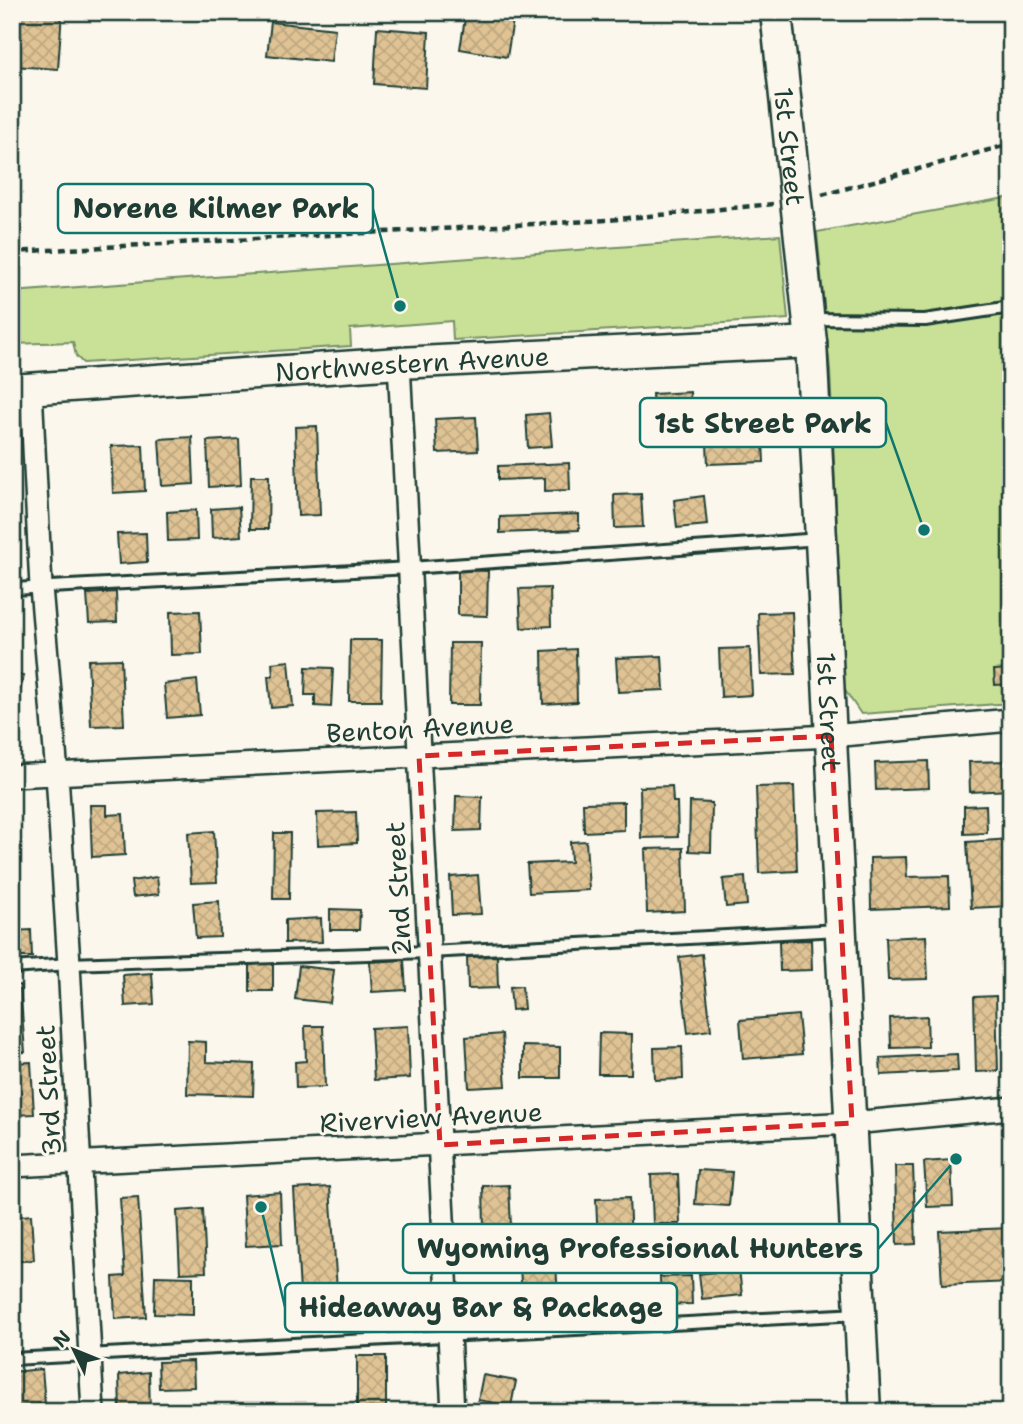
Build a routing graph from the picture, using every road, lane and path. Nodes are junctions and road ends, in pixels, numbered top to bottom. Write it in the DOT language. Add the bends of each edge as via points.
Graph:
graph roads {
  1 [pos="776,12"];
  2 [pos="1011,145"];
  3 [pos="809,198"];
  4 [pos="12,252"];
  5 [pos="1011,307"];
  6 [pos="809,331"];
  7 [pos="399,363"];
  8 [pos="22,389"];
  9 [pos="821,539"];
  10 [pos="410,568"];
  11 [pos="41,587"];
  12 [pos="12,589"];
  13 [pos="1011,720"];
  14 [pos="831,736"];
  15 [pos="419,756"];
  16 [pos="57,774"];
  17 [pos="12,776"];
  18 [pos="841,930"];
  19 [pos="429,952"];
  20 [pos="69,964"];
  21 [pos="12,968"];
  22 [pos="1011,1108"];
  23 [pos="852,1123"];
  24 [pos="439,1145"];
  25 [pos="80,1162"];
  26 [pos="12,1166"];
  27 [pos="862,1314"];
  28 [pos="449,1336"];
  29 [pos="90,1355"];
  30 [pos="12,1359"];
  31 [pos="93,1412"];
  32 [pos="453,1412"];
  33 [pos="865,1412"];
  1 -- 3 [label="street, 1st Street"];
  2 -- 3 [label="path"];
  3 -- 4 [label="path" via="608,220"];
  3 -- 6 [label="street, 1st Street"];
  5 -- 6 [label="lane"];
  6 -- 7 [label="street, Northwestern Avenue"];
  6 -- 9 [label="street, 1st Street"];
  7 -- 8 [label="street, Northwestern Avenue"];
  7 -- 10 [label="street, 2nd Street"];
  8 -- 11 [label="street, 3rd Street"];
  9 -- 10 [label="lane"];
  9 -- 14 [label="street, 1st Street"];
  10 -- 11 [label="lane"];
  10 -- 15 [label="street, 2nd Street"];
  11 -- 12 [label="lane"];
  11 -- 16 [label="street, 3rd Street"];
  13 -- 14 [label="street, Benton Avenue"];
  14 -- 15 [label="street, Benton Avenue"];
  14 -- 18 [label="street, 1st Street"];
  15 -- 16 [label="street, Benton Avenue"];
  15 -- 19 [label="street, 2nd Street"];
  16 -- 17 [label="street, Benton Avenue"];
  16 -- 20 [label="street, 3rd Street"];
  18 -- 19 [label="lane"];
  18 -- 23 [label="street, 1st Street"];
  19 -- 20 [label="lane"];
  19 -- 24 [label="street, 2nd Street"];
  20 -- 21 [label="lane"];
  20 -- 25 [label="street, 3rd Street"];
  22 -- 23 [label="street, Riverview Avenue"];
  23 -- 24 [label="street, Riverview Avenue"];
  23 -- 27 [label="street, 1st Street"];
  24 -- 25 [label="street, Riverview Avenue"];
  24 -- 28 [label="street, 2nd Street"];
  25 -- 26 [label="street, Riverview Avenue"];
  25 -- 29 [label="street, 3rd Street"];
  27 -- 28 [label="lane"];
  27 -- 33 [label="street, 1st Street"];
  28 -- 29 [label="lane"];
  28 -- 32 [label="street, 2nd Street"];
  29 -- 30 [label="lane"];
  29 -- 31 [label="street, 3rd Street"];
}
